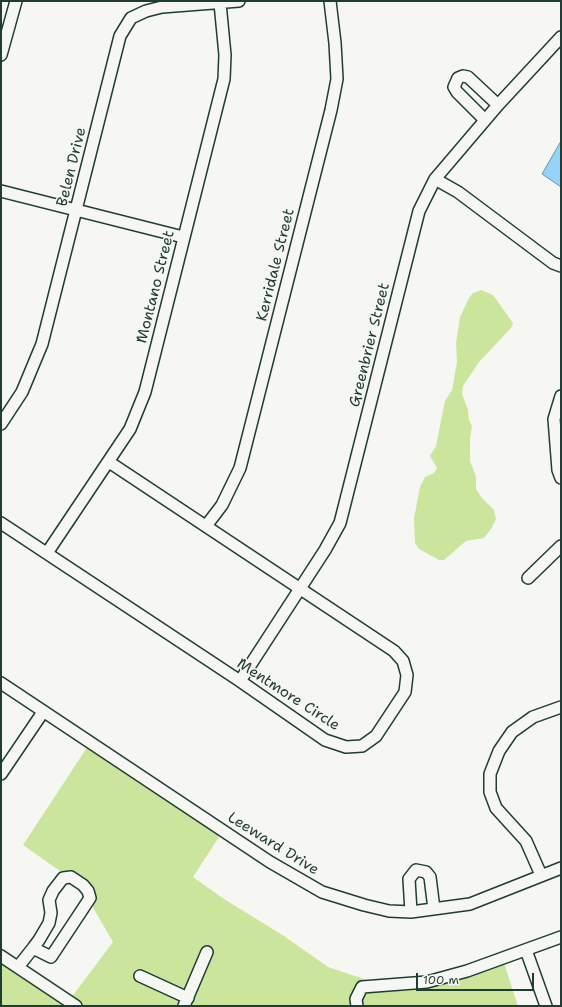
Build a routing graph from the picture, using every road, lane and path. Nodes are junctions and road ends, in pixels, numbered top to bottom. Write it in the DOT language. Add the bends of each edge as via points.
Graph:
graph roads {
  1 [pos="16,1"];
  2 [pos="239,1"];
  3 [pos="330,1"];
  4 [pos="220,3"];
  5 [pos="5,26"];
  6 [pos="561,37"];
  7 [pos="1,55"];
  8 [pos="498,105"];
  9 [pos="485,120"];
  10 [pos="435,179"];
  11 [pos="1,191"];
  12 [pos="77,210"];
  13 [pos="183,237"];
  14 [pos="561,266"];
  15 [pos="561,396"];
  16 [pos="1,424"];
  17 [pos="109,462"];
  18 [pos="561,478"];
  19 [pos="1,523"];
  20 [pos="206,526"];
  21 [pos="561,546"];
  22 [pos="47,553"];
  23 [pos="528,578"];
  24 [pos="300,588"];
  25 [pos="240,681"];
  26 [pos="1,683"];
  27 [pos="561,706"];
  28 [pos="43,712"];
  29 [pos="1,774"];
  30 [pos="561,868"];
  31 [pos="541,875"];
  32 [pos="434,909"];
  33 [pos="411,912"];
  34 [pos="561,937"];
  35 [pos="33,948"];
  36 [pos="526,950"];
  37 [pos="207,952"];
  38 [pos="1,956"];
  39 [pos="18,967"];
  40 [pos="140,976"];
  41 [pos="186,1002"];
  42 [pos="76,1006"];
  43 [pos="357,1006"];
  44 [pos="546,1006"];
  1 -- 5 [label="street"];
  2 -- 4 [label="street, Belen Drive"];
  3 -- 20 [label="street, Kerridale Street" via="336,79 331,110 240,468 222,505"];
  4 -- 12 [label="street, Belen Drive" via="162,7 131,18 120,36"];
  4 -- 13 [label="street, Montano Street" via="225,55 224,80"];
  5 -- 7 [label="street"];
  6 -- 8 [label="street, Greenbrier Street"];
  8 -- 9 [label="street, Greenbrier Street"];
  8 -- 9 [label="street" via="468,77 458,78 454,87 457,92"];
  9 -- 10 [label="street, Greenbrier Street"];
  10 -- 14 [label="street" via="458,192 553,263"];
  10 -- 24 [label="street, Greenbrier Street" via="419,211 340,523"];
  11 -- 12 [label="street"];
  12 -- 13 [label="street"];
  12 -- 16 [label="street, Belen Drive" via="40,350 22,392"];
  13 -- 17 [label="street, Montano Street" via="145,392 130,429"];
  15 -- 18 [label="street" via="554,419 558,470"];
  17 -- 20 [label="street, Mentmore Circle"];
  17 -- 22 [label="street, Montano Street"];
  19 -- 22 [label="street, Mentmore Circle"];
  20 -- 24 [label="street, Mentmore Circle"];
  21 -- 23 [label="street"];
  22 -- 25 [label="street, Mentmore Circle"];
  24 -- 25 [label="street, Greenbrier Street"];
  24 -- 25 [label="street, Mentmore Circle" via="394,652 403,661 407,675 405,692 376,736 362,746 346,747 325,740"];
  26 -- 28 [label="street, Leeward Drive"];
  27 -- 31 [label="street" via="533,717 512,732 499,751 490,774 490,792 496,808 526,841"];
  28 -- 29 [label="street"];
  28 -- 33 [label="street, Leeward Drive" via="270,862 322,892 364,906"];
  30 -- 31 [label="street, Leeward Drive"];
  31 -- 32 [label="street, Leeward Drive" via="470,904"];
  32 -- 33 [label="street, Leeward Drive"];
  32 -- 33 [label="street" via="430,877 426,872 416,870 409,879"];
  34 -- 36 [label="street"];
  35 -- 35 [label="street" via="49,923 49,900 53,891 63,878 71,877 83,885 90,898 51,957"];
  35 -- 39 [label="street"];
  36 -- 43 [label="street" via="427,982 362,987 356,999"];
  36 -- 44 [label="street"];
  37 -- 41 [label="street"];
  38 -- 39 [label="street"];
  39 -- 42 [label="street"];
  40 -- 41 [label="street"];
}
